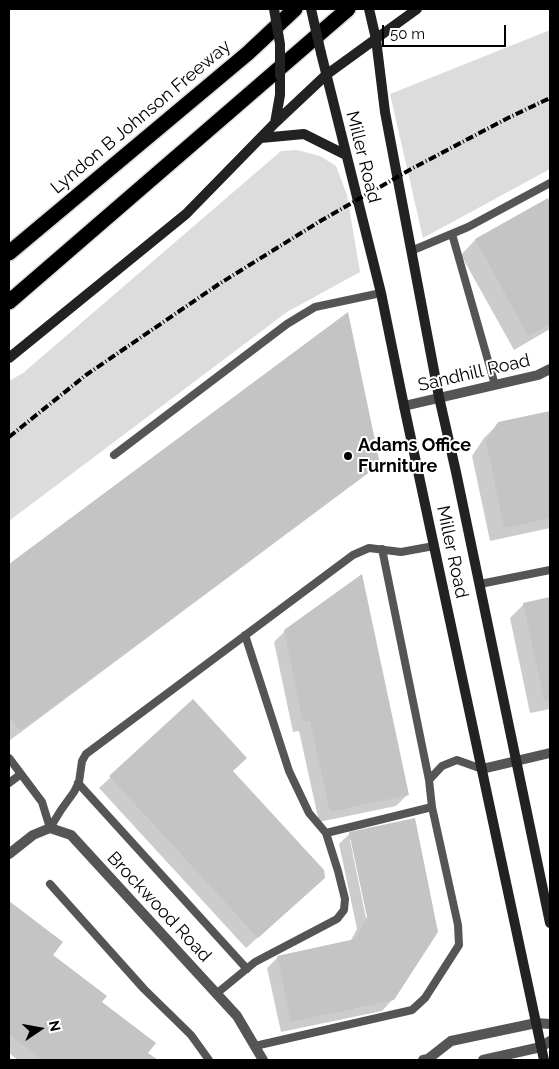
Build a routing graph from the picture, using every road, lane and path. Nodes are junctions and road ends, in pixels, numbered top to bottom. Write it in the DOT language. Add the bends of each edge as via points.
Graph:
graph roads {
  1 [pos="274,9"];
  2 [pos="295,9"];
  3 [pos="311,9"];
  4 [pos="348,9"];
  5 [pos="417,9"];
  6 [pos="369,10"];
  7 [pos="376,39"];
  8 [pos="326,75"];
  9 [pos="275,123"];
  10 [pos="261,138"];
  11 [pos="346,155"];
  12 [pos="550,183"];
  13 [pos="452,234"];
  14 [pos="411,251"];
  15 [pos="9,253"];
  16 [pos="381,293"];
  17 [pos="9,302"];
  18 [pos="9,358"];
  19 [pos="550,369"];
  20 [pos="495,385"];
  21 [pos="439,397"];
  22 [pos="404,406"];
  23 [pos="114,455"];
  24 [pos="434,546"];
  25 [pos="382,549"];
  26 [pos="550,570"];
  27 [pos="480,584"];
  28 [pos="245,636"];
  29 [pos="550,753"];
  30 [pos="9,758"];
  31 [pos="516,760"];
  32 [pos="482,768"];
  33 [pos="21,774"];
  34 [pos="429,780"];
  35 [pos="9,783"];
  36 [pos="78,784"];
  37 [pos="432,806"];
  38 [pos="50,828"];
  39 [pos="326,833"];
  40 [pos="9,854"];
  41 [pos="50,884"];
  42 [pos="550,923"];
  43 [pos="247,969"];
  44 [pos="216,994"];
  45 [pos="536,1023"];
  46 [pos="550,1024"];
  47 [pos="546,1044"];
  48 [pos="255,1046"];
  49 [pos="208,1060"];
  50 [pos="263,1060"];
  51 [pos="429,1060"];
  52 [pos="482,1060"];
  53 [pos="544,1060"];
  1 -- 9 [label="main road, bridge" via="280,44 280,95"];
  2 -- 15 [label="highway, Lyndon B Johnson Freeway" via="248,53"];
  3 -- 8 [label="main road, Miller Road, bridge"];
  4 -- 17 [label="highway"];
  5 -- 7 [label="main road"];
  6 -- 7 [label="main road, Miller Road"];
  7 -- 8 [label="main road"];
  7 -- 14 [label="main road, Miller Road" via="385,112"];
  8 -- 9 [label="main road"];
  8 -- 11 [label="main road, Miller Road"];
  9 -- 10 [label="main road"];
  10 -- 11 [label="main road" via="304,134"];
  10 -- 18 [label="main road" via="186,214"];
  11 -- 16 [label="main road, Miller Road"];
  12 -- 13 [label="lane"];
  13 -- 14 [label="lane"];
  13 -- 20 [label="lane"];
  14 -- 21 [label="main road, Miller Road"];
  16 -- 22 [label="main road, Miller Road"];
  16 -- 23 [label="lane" via="315,307 287,324"];
  19 -- 20 [label="street, Sandhill Road"];
  20 -- 21 [label="street, Sandhill Road"];
  21 -- 22 [label="street, Sandhill Road"];
  21 -- 27 [label="main road, Miller Road"];
  22 -- 24 [label="main road, Miller Road"];
  24 -- 25 [label="lane" via="401,552"];
  24 -- 32 [label="main road, Miller Road"];
  25 -- 28 [label="lane" via="369,548 353,555"];
  25 -- 34 [label="lane"];
  26 -- 27 [label="lane"];
  27 -- 31 [label="main road, Miller Road"];
  28 -- 36 [label="lane" via="86,754"];
  28 -- 39 [label="lane" via="289,772 309,813"];
  29 -- 31 [label="street"];
  30 -- 33 [label="lane"];
  31 -- 32 [label="street"];
  31 -- 42 [label="main road, Miller Road"];
  32 -- 34 [label="lane" via="457,760 442,766"];
  32 -- 45 [label="main road, Miller Road"];
  33 -- 35 [label="lane"];
  33 -- 38 [label="lane" via="42,802"];
  34 -- 37 [label="lane"];
  36 -- 38 [label="lane"];
  36 -- 43 [label="lane"];
  37 -- 39 [label="lane"];
  37 -- 48 [label="lane" via="458,924 459,945 424,998 412,1010"];
  38 -- 40 [label="street" via="34,835"];
  38 -- 44 [label="street, Brockwood Road" via="70,835"];
  39 -- 43 [label="lane" via="341,880 344,910 337,919"];
  41 -- 49 [label="lane" via="144,989 191,1035"];
  43 -- 44 [label="lane"];
  44 -- 48 [label="street, Brockwood Road" via="237,1016"];
  45 -- 46 [label="street"];
  45 -- 47 [label="main road, Miller Road"];
  45 -- 51 [label="street" via="451,1041"];
  47 -- 52 [label="street"];
  47 -- 53 [label="main road, Miller Road"];
  48 -- 50 [label="street, Brockwood Road"];
}
